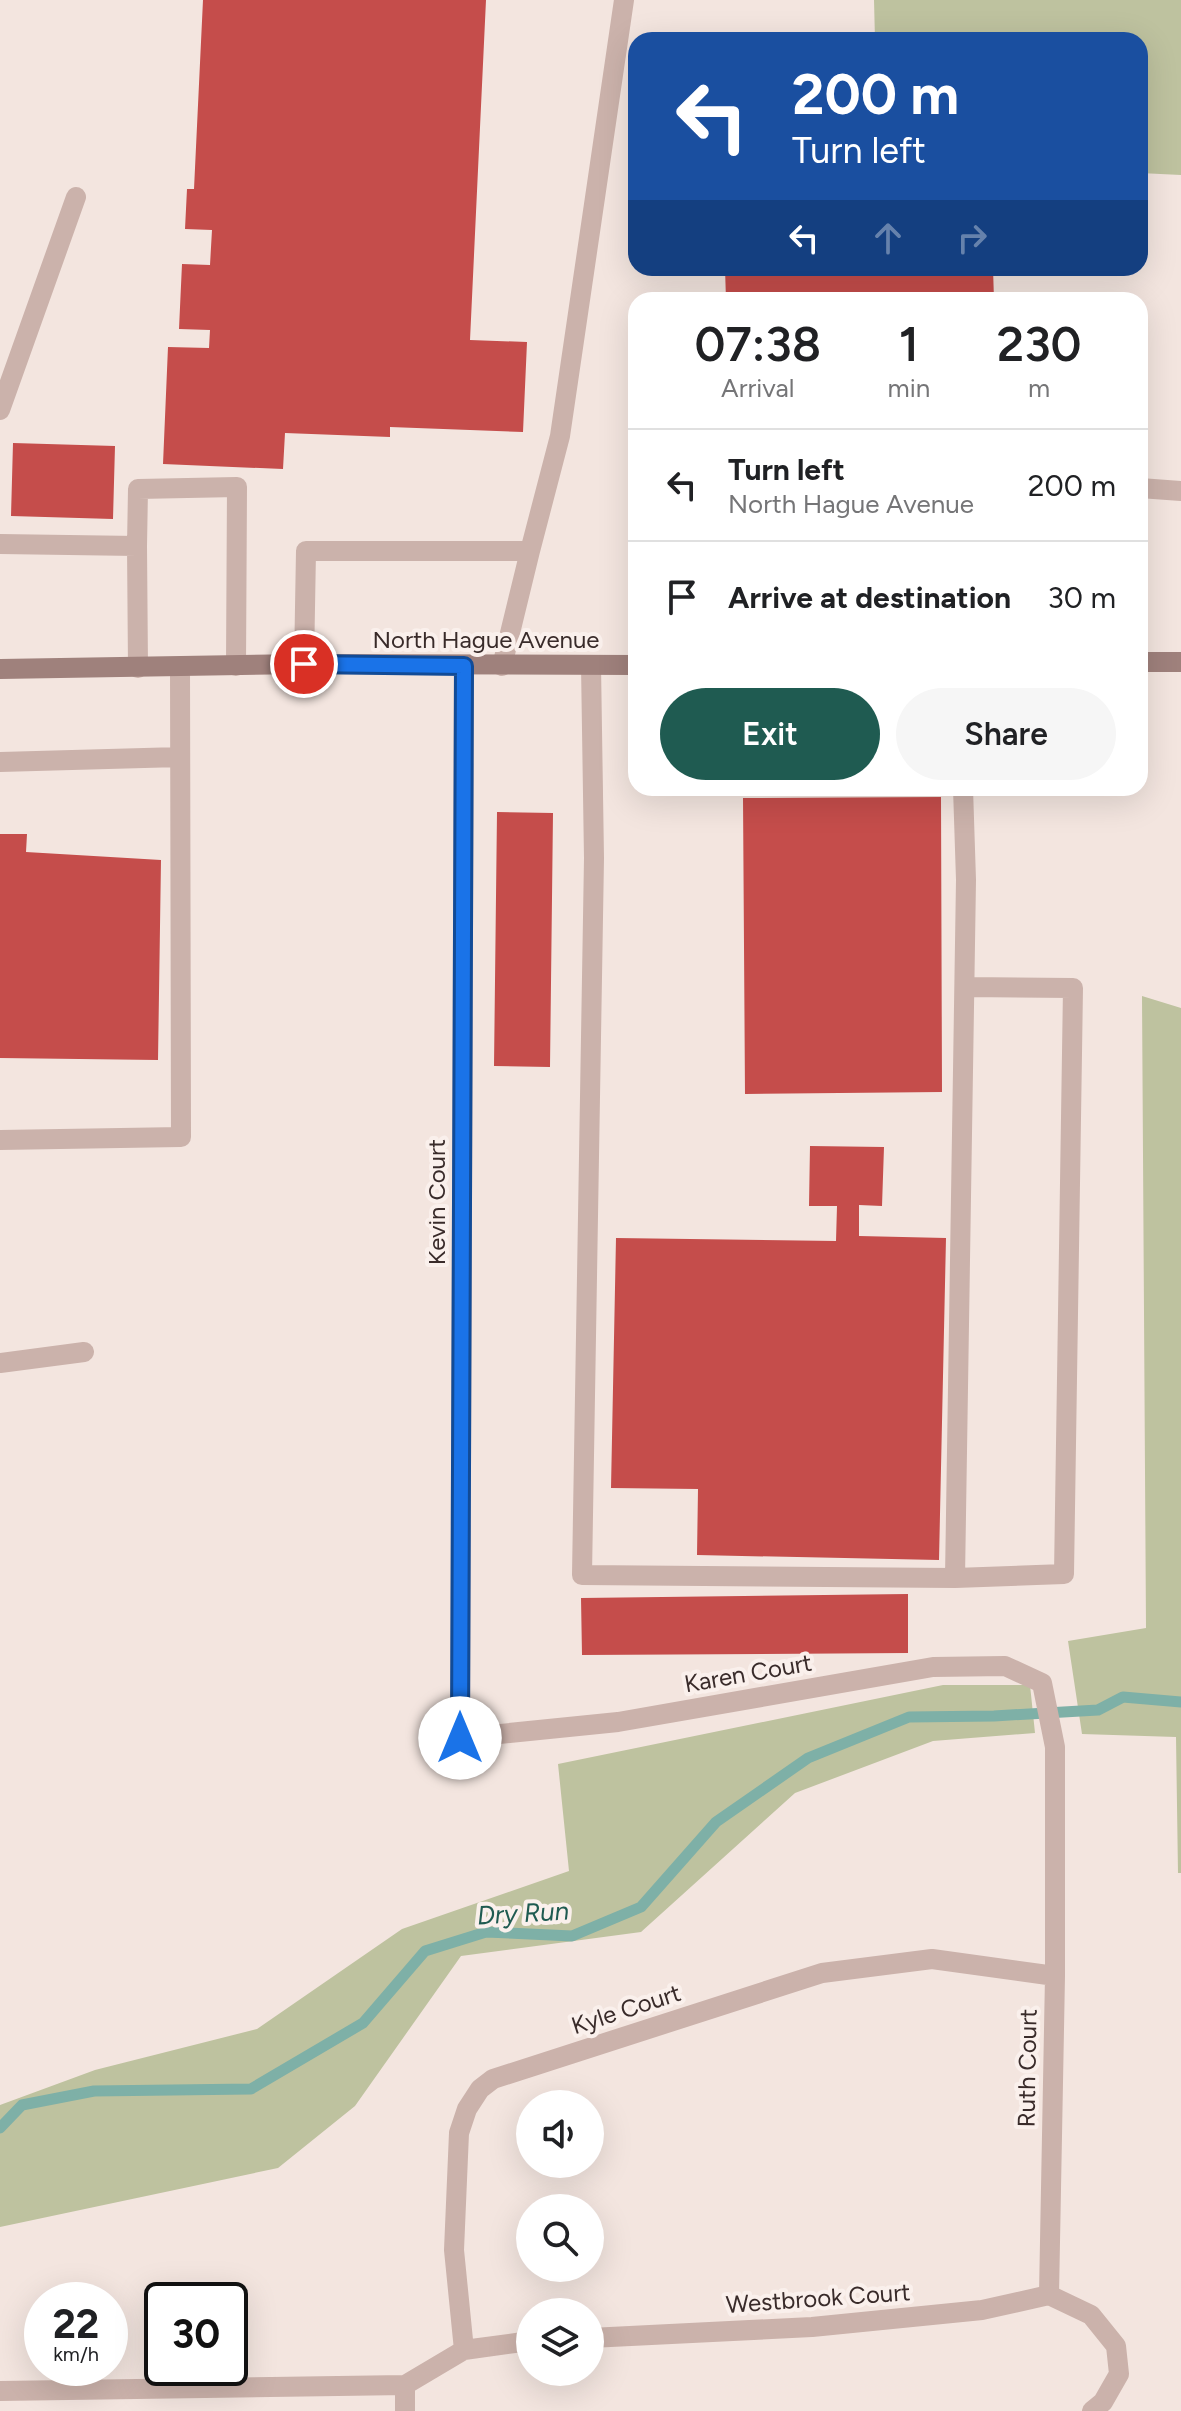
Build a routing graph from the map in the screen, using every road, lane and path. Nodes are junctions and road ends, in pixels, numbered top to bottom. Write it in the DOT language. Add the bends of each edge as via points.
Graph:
graph roads {
  1 [pos="624,0"];
  2 [pos="76,197"];
  3 [pos="0,410"];
  4 [pos="1148,489"];
  5 [pos="1181,491"];
  6 [pos="0,544"];
  7 [pos="137,546"];
  8 [pos="530,551"];
  9 [pos="1148,662"];
  10 [pos="1181,662"];
  11 [pos="304,664"];
  12 [pos="591,665"];
  13 [pos="628,665"];
  14 [pos="236,666"];
  15 [pos="464,666"];
  16 [pos="502,666"];
  17 [pos="180,667"];
  18 [pos="138,668"];
  19 [pos="0,669"];
  20 [pos="180,757"];
  21 [pos="0,762"];
  22 [pos="963,796"];
  23 [pos="965,987"];
  24 [pos="0,1140"];
  25 [pos="84,1352"];
  26 [pos="0,1363"];
  27 [pos="955,1578"];
  28 [pos="1042,1683"];
  29 [pos="460,1738"];
  30 [pos="1055,1976"];
  31 [pos="1049,2295"];
  32 [pos="604,2337"];
  33 [pos="516,2343"];
  34 [pos="464,2350"];
  35 [pos="405,2385"];
  36 [pos="0,2391"];
  37 [pos="405,2411"];
  38 [pos="1092,2411"];
  1 -- 8 [label="street" via="560,436"];
  2 -- 3 [label="street"];
  4 -- 5 [label="street"];
  6 -- 7 [label="street"];
  7 -- 14 [label="street" via="138,489 237,487"];
  7 -- 18 [label="street"];
  8 -- 11 [label="street" via="306,551"];
  8 -- 16 [label="street"];
  9 -- 10 [label="main road"];
  11 -- 14 [label="main road, North Hague Avenue"];
  11 -- 15 [label="main road, North Hague Avenue"];
  12 -- 13 [label="main road, North Hague Avenue"];
  12 -- 16 [label="main road, North Hague Avenue"];
  12 -- 27 [label="street" via="594,858 582,1575"];
  14 -- 17 [label="main road, North Hague Avenue"];
  15 -- 16 [label="main road, North Hague Avenue"];
  15 -- 29 [label="street, Kevin Court"];
  17 -- 18 [label="main road, North Hague Avenue"];
  17 -- 20 [label="street"];
  18 -- 19 [label="main road, North Hague Avenue"];
  20 -- 21 [label="street"];
  20 -- 24 [label="street" via="181,1137"];
  22 -- 23 [label="street"];
  23 -- 27 [label="street"];
  23 -- 27 [label="street" via="1073,988 1065,1543 1064,1574"];
  25 -- 26 [label="street"];
  28 -- 29 [label="street, Karen Court" via="1005,1666 933,1667 618,1722"];
  28 -- 30 [label="street, Ruth Court" via="1055,1747"];
  30 -- 31 [label="street, Ruth Court"];
  30 -- 34 [label="street, Kyle Court" via="932,1959 822,1973 493,2079 467,2109 459,2133 454,2250"];
  31 -- 32 [label="street, Westbrook Court" via="982,2310 827,2325"];
  31 -- 38 [label="street" via="1091,2315 1116,2346 1119,2374"];
  33 -- 34 [label="street"];
  34 -- 35 [label="street"];
  35 -- 36 [label="street"];
  35 -- 37 [label="street"];
}
